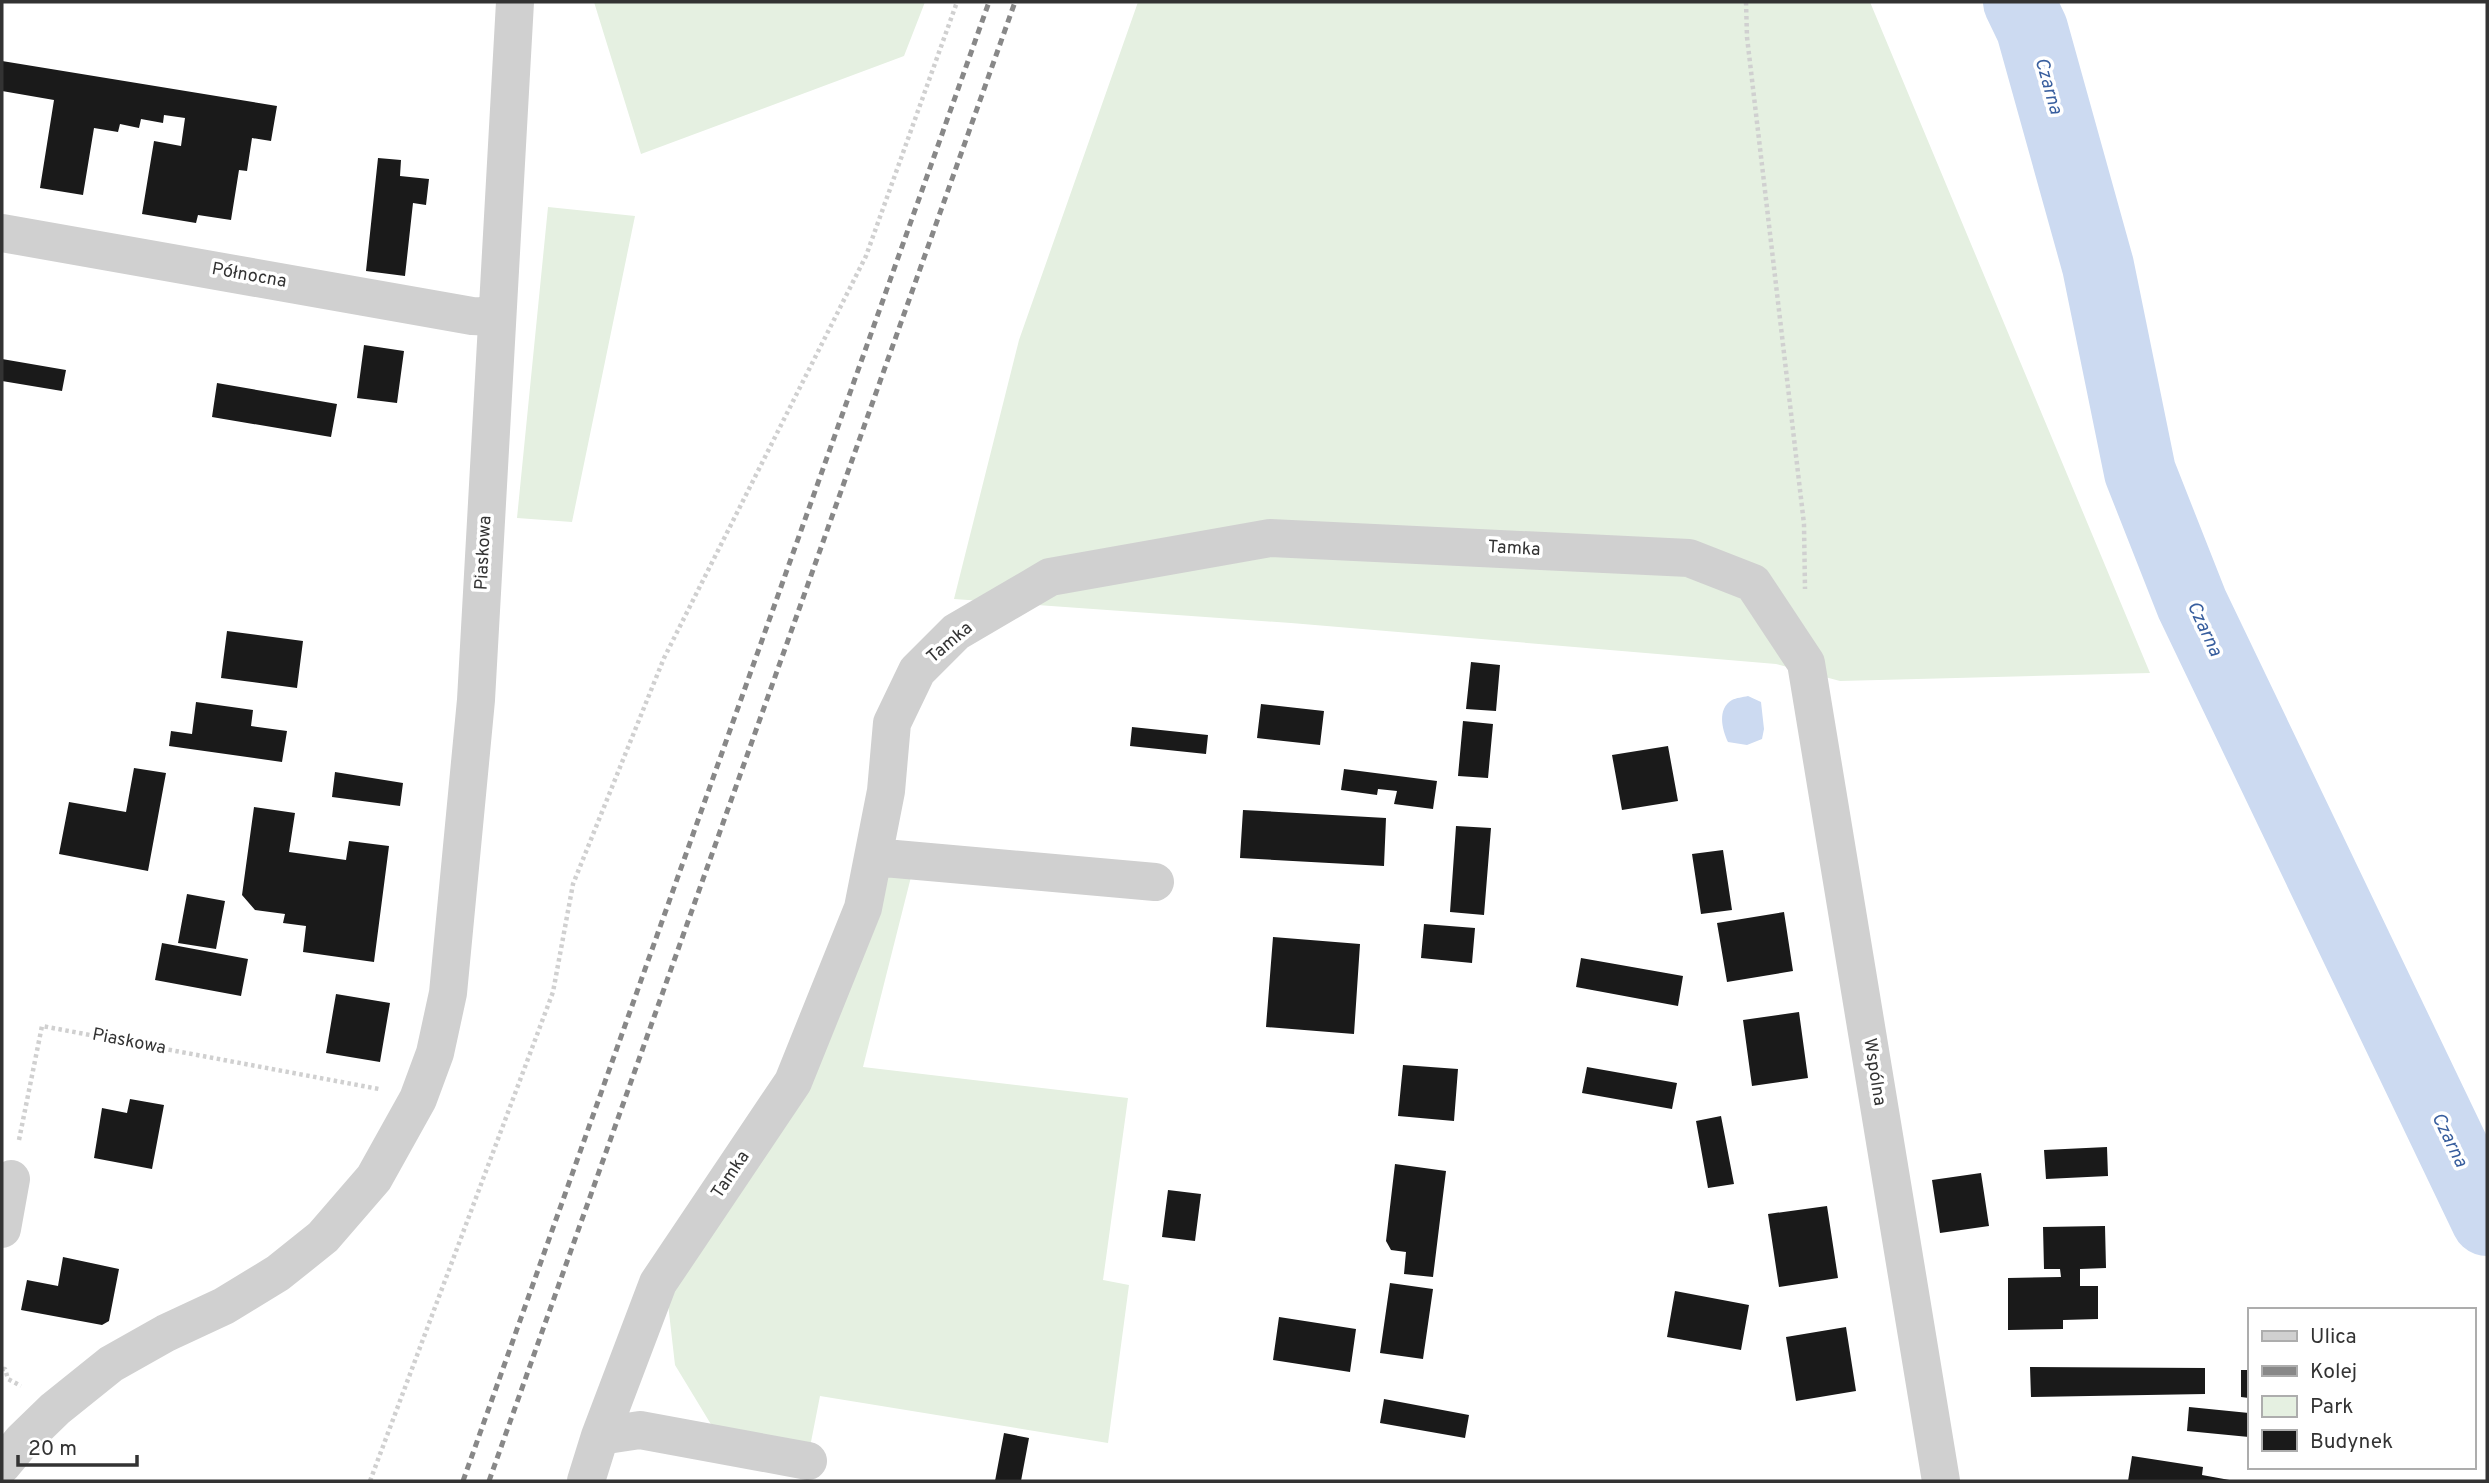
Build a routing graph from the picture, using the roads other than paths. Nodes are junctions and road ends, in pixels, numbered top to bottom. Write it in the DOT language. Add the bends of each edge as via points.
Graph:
graph roads {
  1 [pos="515,2"];
  2 [pos="2,233"];
  3 [pos="497,317"];
  4 [pos="1806,663"];
  5 [pos="873,857"];
  6 [pos="1155,882"];
  7 [pos="11,1179"];
  8 [pos="2,1229"];
  9 [pos="600,1436"];
  10 [pos="9,1442"];
  11 [pos="808,1461"];
  12 [pos="586,1481"];
  13 [pos="1941,1481"];
  1 -- 3 [label="street, Piaskowa"];
  2 -- 3 [label="street, Północna"];
  3 -- 10 [label="street, Piaskowa" via="476,699 450,980 435,1053 418,1099 374,1178 323,1237 278,1273 224,1306 111,1364"];
  4 -- 5 [label="street, Tamka" via="1753,583 1689,558 1270,538 1050,577 956,632 917,671 892,723"];
  4 -- 13 [label="street, Wspólna"];
  5 -- 6 [label="street"];
  5 -- 9 [label="street, Tamka" via="863,908 793,1082 658,1283"];
  7 -- 8 [label="street"];
  9 -- 11 [label="street" via="640,1430"];
  9 -- 12 [label="street, Tamka"];
}
